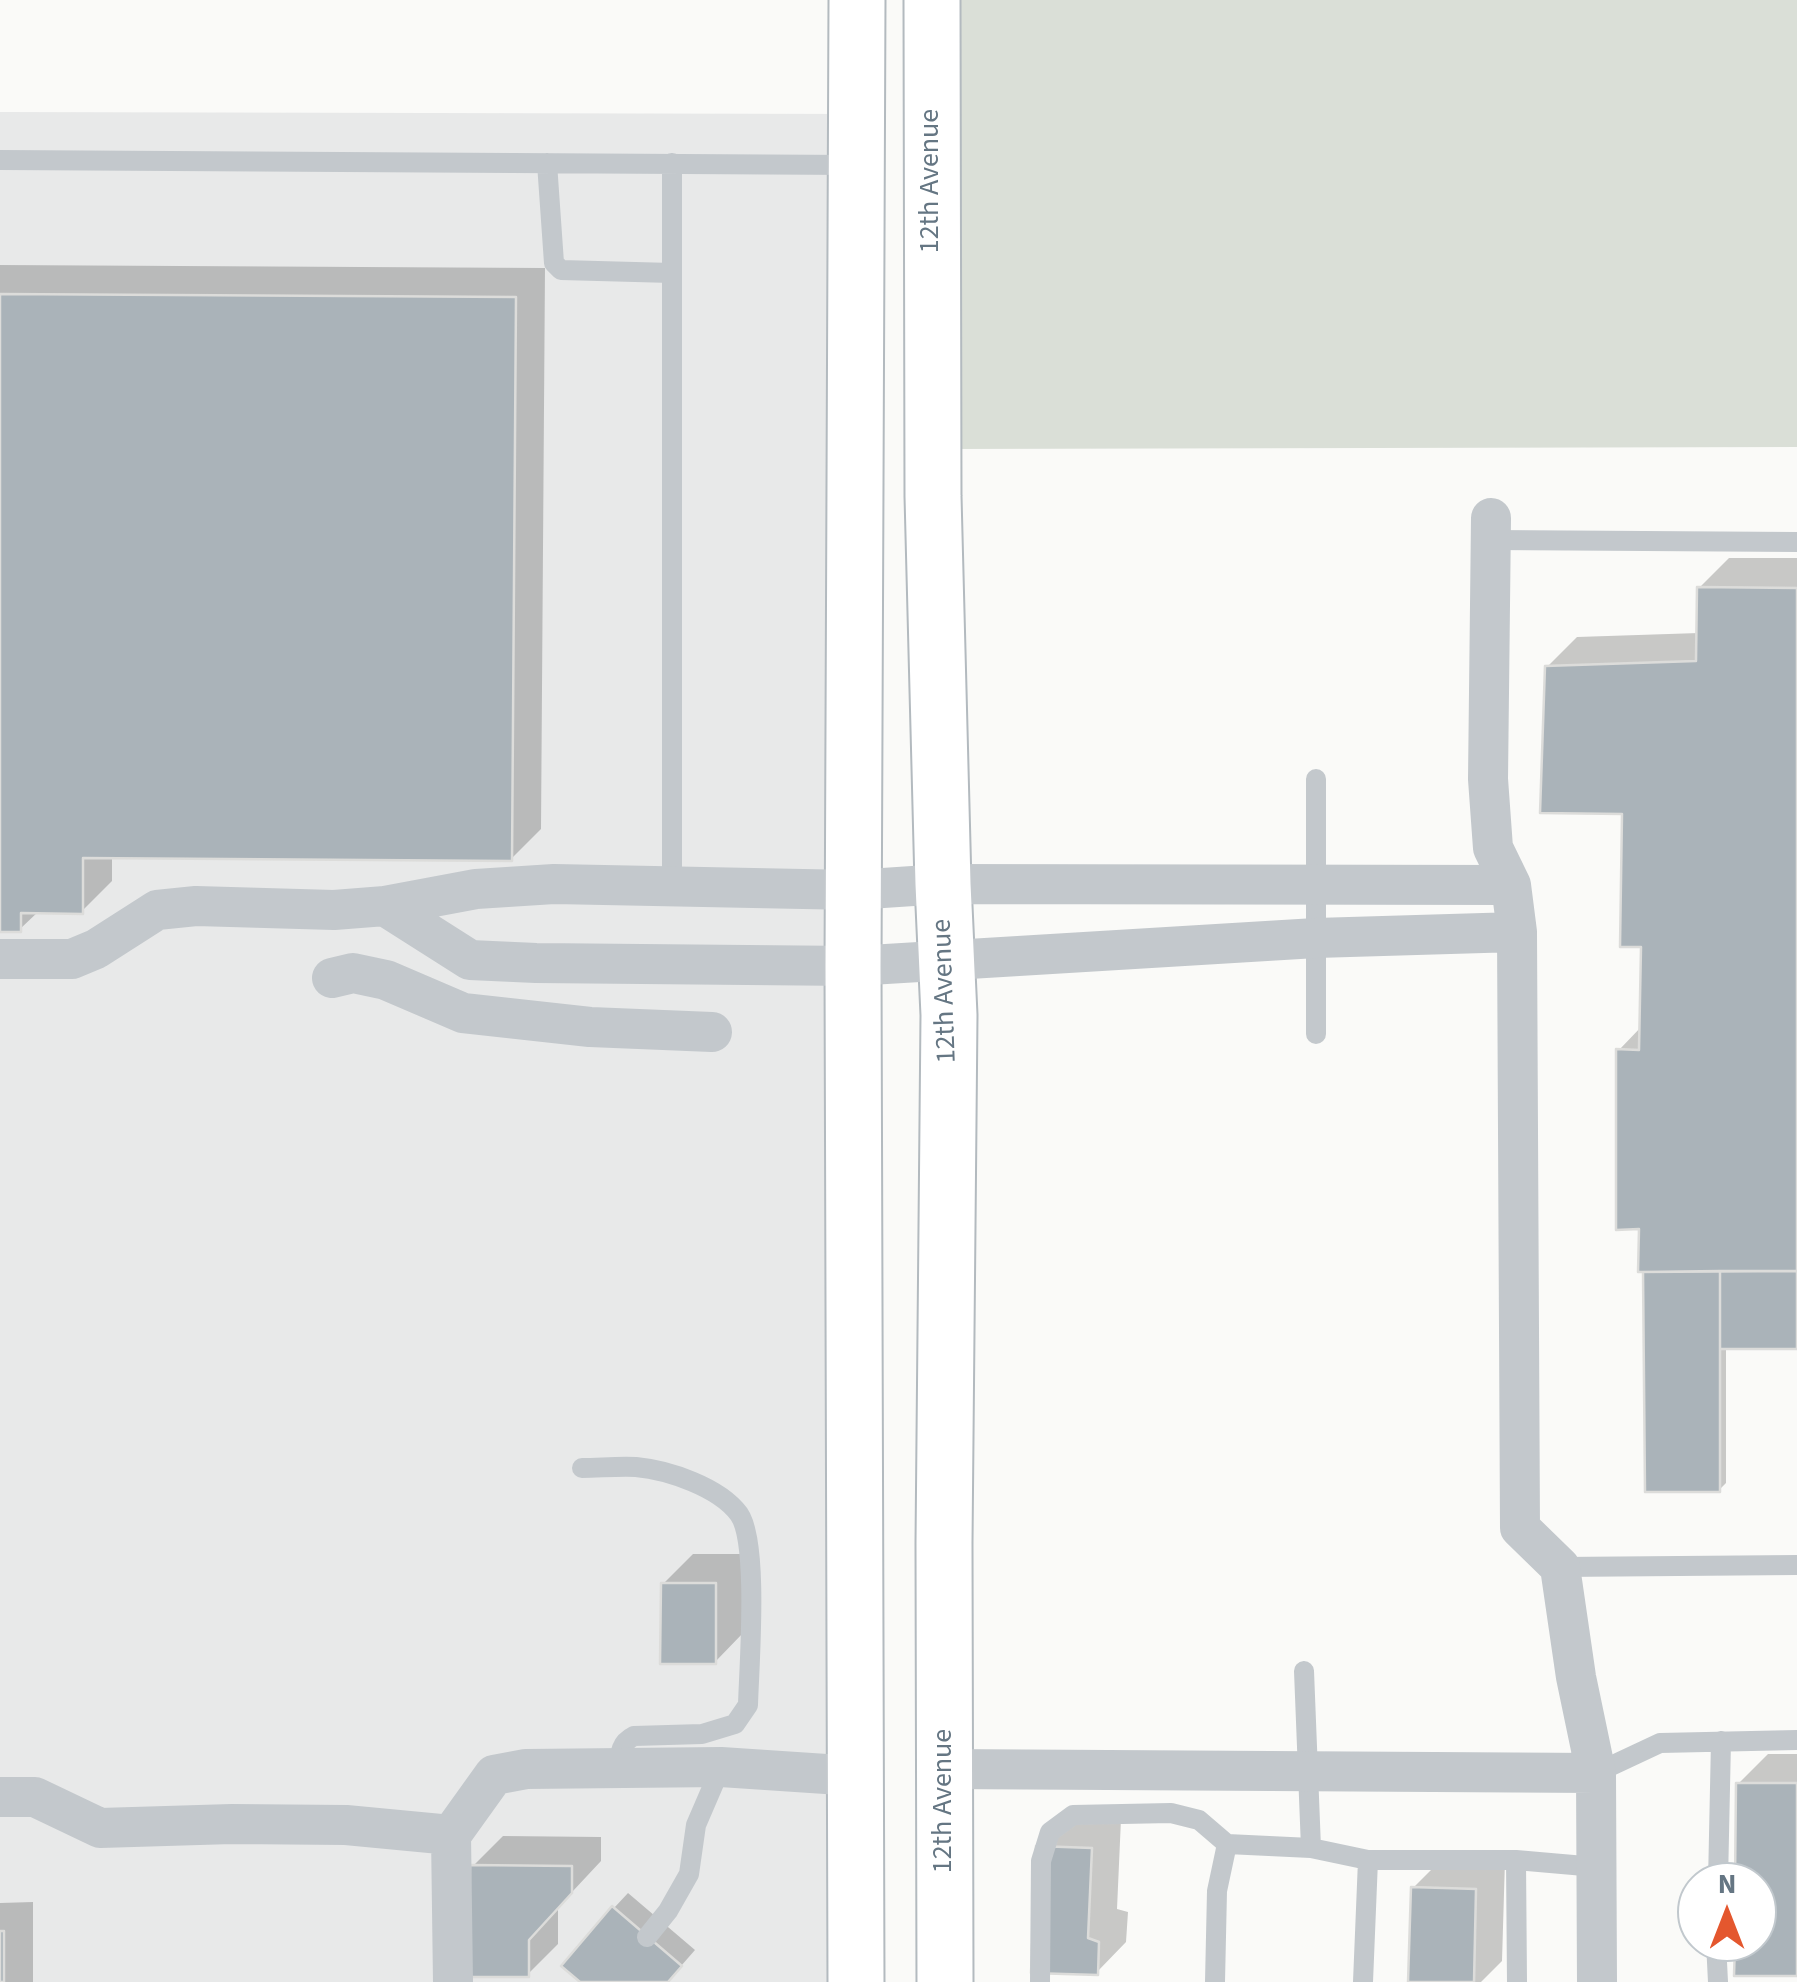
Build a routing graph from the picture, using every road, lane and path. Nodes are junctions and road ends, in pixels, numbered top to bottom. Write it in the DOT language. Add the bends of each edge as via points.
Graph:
graph roads {
  1 [pos="857,0"];
  2 [pos="932,0"];
  3 [pos="0,160"];
  4 [pos="547,163"];
  5 [pos="672,163"];
  6 [pos="858,164"];
  7 [pos="672,273"];
  8 [pos="933,496"];
  9 [pos="1491,529"];
  10 [pos="1797,542"];
  11 [pos="1316,779"];
  12 [pos="672,884"];
  13 [pos="942,884"];
  14 [pos="1511,885"];
  15 [pos="1316,886"];
  16 [pos="854,890"];
  17 [pos="385,906"];
  18 [pos="1518,932"];
  19 [pos="1316,938"];
  20 [pos="948,958"];
  21 [pos="0,959"];
  22 [pos="853,966"];
  23 [pos="332,978"];
  24 [pos="712,1032"];
  25 [pos="1316,1034"];
  26 [pos="582,1468"];
  27 [pos="1797,1565"];
  28 [pos="1560,1567"];
  29 [pos="1304,1671"];
  30 [pos="1797,1740"];
  31 [pos="1721,1741"];
  32 [pos="721,1766"];
  33 [pos="618,1768"];
  34 [pos="945,1769"];
  35 [pos="1308,1769"];
  36 [pos="1596,1773"];
  37 [pos="856,1776"];
  38 [pos="0,1797"];
  39 [pos="450,1834"];
  40 [pos="1228,1844"];
  41 [pos="1312,1848"];
  42 [pos="1368,1860"];
  43 [pos="1516,1860"];
  44 [pos="1718,1862"];
  45 [pos="1596,1867"];
  46 [pos="648,1937"];
  47 [pos="454,1982"];
  48 [pos="856,1982"];
  49 [pos="945,1982"];
  50 [pos="1040,1982"];
  51 [pos="1215,1982"];
  52 [pos="1362,1982"];
  53 [pos="1517,1982"];
  54 [pos="1597,1982"];
  1 -- 6 [label="main road"];
  2 -- 8 [label="main road, 12th Avenue"];
  3 -- 4 [label="lane"];
  4 -- 5 [label="lane"];
  4 -- 7 [label="lane" via="554,264 561,270"];
  5 -- 6 [label="lane"];
  5 -- 7 [label="lane"];
  6 -- 8 [label="main road" via="882,202 896,254 902,460"];
  6 -- 16 [label="main road"];
  7 -- 12 [label="lane"];
  8 -- 13 [label="main road, 12th Avenue"];
  9 -- 10 [label="lane"];
  9 -- 14 [label="street" via="1488,779 1493,848"];
  11 -- 15 [label="lane"];
  12 -- 16 [label="street"];
  12 -- 17 [label="street" via="476,889"];
  13 -- 15 [label="street"];
  13 -- 16 [label="street"];
  13 -- 20 [label="main road, 12th Avenue"];
  14 -- 15 [label="street"];
  14 -- 18 [label="street"];
  15 -- 19 [label="lane"];
  16 -- 22 [label="main road"];
  17 -- 21 [label="street" via="156,910 72,958"];
  17 -- 22 [label="street" via="470,960"];
  18 -- 19 [label="street"];
  18 -- 28 [label="street" via="1520,1528"];
  19 -- 20 [label="street"];
  19 -- 25 [label="lane"];
  20 -- 22 [label="street"];
  20 -- 34 [label="main road, 12th Avenue"];
  22 -- 37 [label="main road"];
  23 -- 24 [label="street" via="353,973 386,980 463,1012"];
  26 -- 33 [label="lane" via="637,1467 678,1477 740,1516 750,1548 748,1706 735,1724 702,1734 627,1739"];
  27 -- 28 [label="lane"];
  28 -- 36 [label="street"];
  29 -- 35 [label="lane"];
  30 -- 31 [label="lane"];
  31 -- 36 [label="lane" via="1660,1743"];
  31 -- 44 [label="lane"];
  32 -- 33 [label="street"];
  32 -- 37 [label="street"];
  32 -- 46 [label="lane" via="696,1826 690,1874"];
  33 -- 39 [label="street" via="526,1768 494,1775"];
  34 -- 35 [label="street"];
  34 -- 49 [label="main road, 12th Avenue"];
  35 -- 36 [label="street"];
  35 -- 41 [label="lane"];
  36 -- 45 [label="street"];
  37 -- 48 [label="main road"];
  38 -- 39 [label="street" via="35,1797 100,1828 232,1824"];
  39 -- 47 [label="street"];
  40 -- 41 [label="lane"];
  40 -- 50 [label="lane" via="1198,1820 1171,1813 1072,1815 1050,1832 1041,1861"];
  40 -- 51 [label="lane" via="1217,1891"];
  41 -- 42 [label="lane"];
  42 -- 43 [label="lane"];
  42 -- 52 [label="lane"];
  43 -- 45 [label="lane"];
  43 -- 53 [label="lane"];
  45 -- 54 [label="street"];
}
